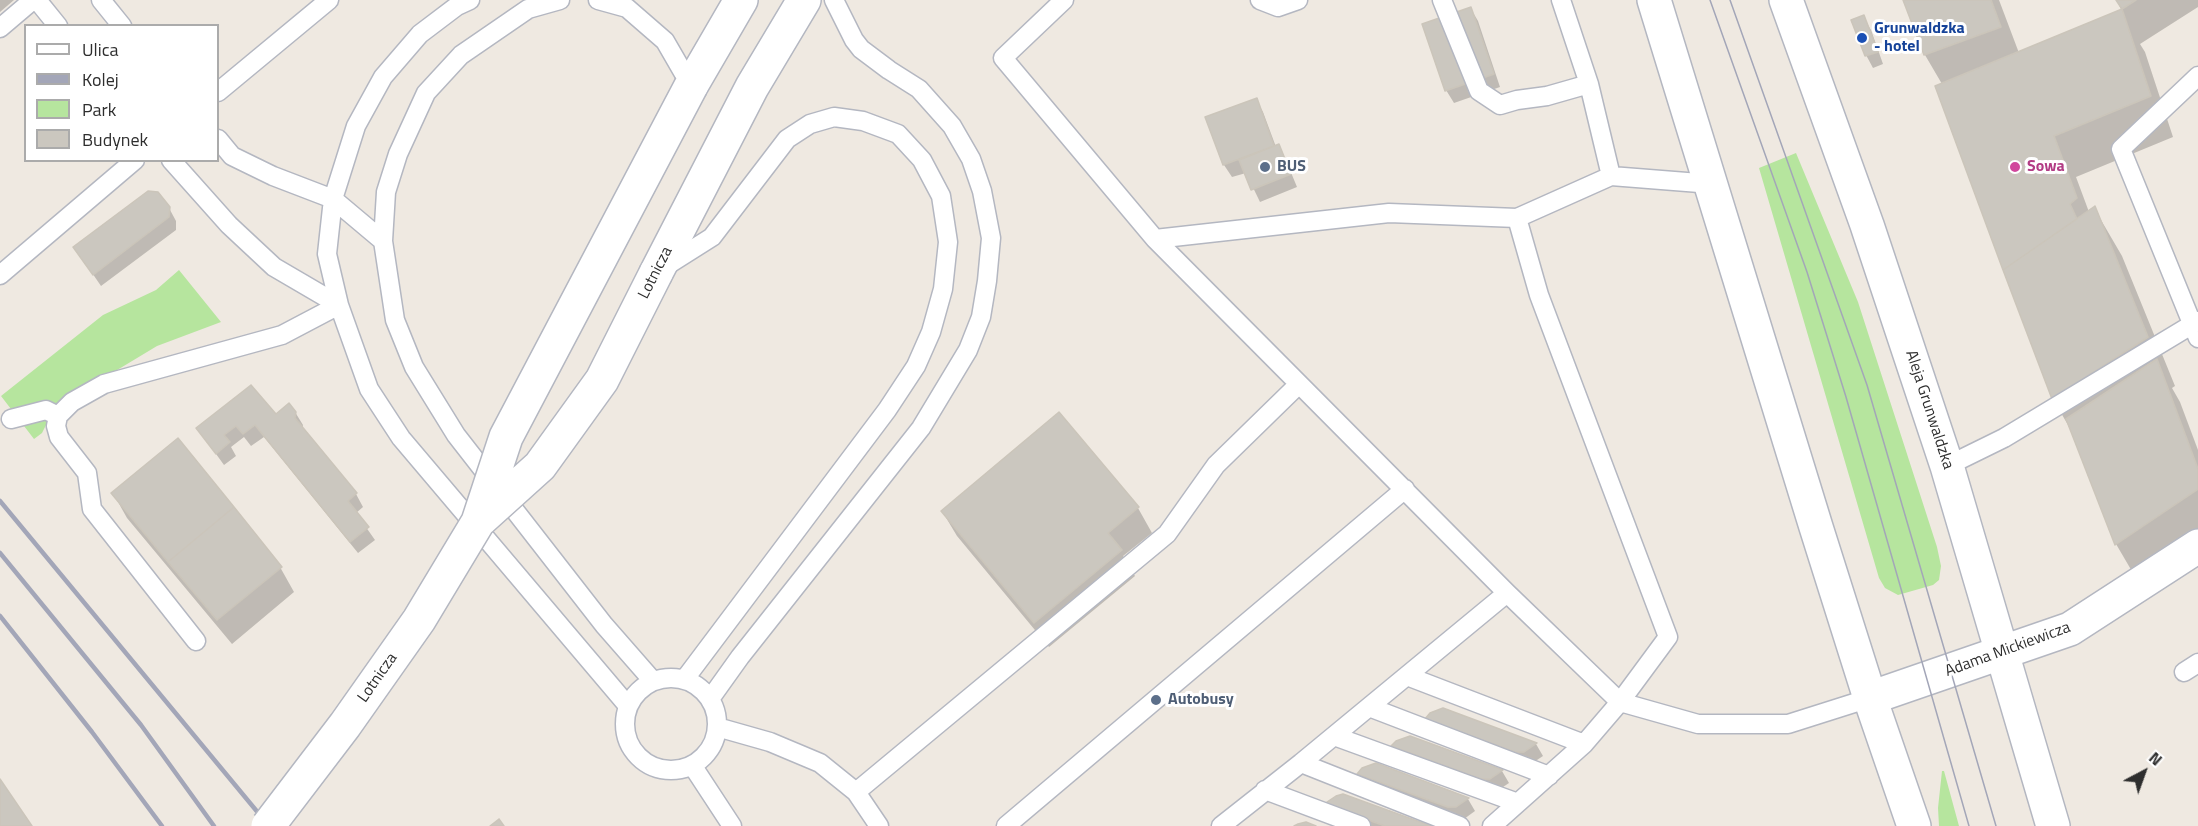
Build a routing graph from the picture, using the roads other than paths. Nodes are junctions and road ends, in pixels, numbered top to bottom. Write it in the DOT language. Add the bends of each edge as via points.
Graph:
graph roads {
  1 [pos="35,0"];
  2 [pos="100,0"];
  3 [pos="329,0"];
  4 [pos="470,0"];
  5 [pos="560,0"];
  6 [pos="598,0"];
  7 [pos="741,0"];
  8 [pos="804,0"];
  9 [pos="834,0"];
  10 [pos="1064,0"];
  11 [pos="1260,0"];
  12 [pos="1298,0"];
  13 [pos="1442,0"];
  14 [pos="1561,0"];
  15 [pos="1654,0"];
  16 [pos="1786,0"];
  17 [pos="56,24"];
  18 [pos="120,24"];
  19 [pos="0,28"];
  20 [pos="2198,76"];
  21 [pos="1589,84"];
  22 [pos="691,86"];
  23 [pos="219,91"];
  24 [pos="219,140"];
  25 [pos="133,162"];
  26 [pos="173,162"];
  27 [pos="1611,176"];
  28 [pos="1712,184"];
  29 [pos="333,200"];
  30 [pos="1517,218"];
  31 [pos="1155,239"];
  32 [pos="383,241"];
  33 [pos="656,273"];
  34 [pos="0,275"];
  35 [pos="339,305"];
  36 [pos="2196,328"];
  37 [pos="1298,385"];
  38 [pos="58,416"];
  39 [pos="11,418"];
  40 [pos="1947,466"];
  41 [pos="1405,489"];
  42 [pos="478,522"];
  43 [pos="2198,546"];
  44 [pos="1507,593"];
  45 [pos="196,641"];
  46 [pos="2002,653"];
  47 [pos="1407,676"];
  48 [pos="684,680"];
  49 [pos="653,681"];
  50 [pos="1870,698"];
  51 [pos="710,699"];
  52 [pos="1620,702"];
  53 [pos="628,706"];
  54 [pos="1369,707"];
  55 [pos="717,727"];
  56 [pos="1334,736"];
  57 [pos="1584,744"];
  58 [pos="1302,763"];
  59 [pos="692,765"];
  60 [pos="1549,776"];
  61 [pos="1265,790"];
  62 [pos="856,792"];
  63 [pos="1518,803"];
  64 [pos="1232,824"];
  65 [pos="268,826"];
  66 [pos="732,826"];
  67 [pos="879,826"];
  68 [pos="1006,826"];
  69 [pos="1361,826"];
  70 [pos="1460,826"];
  71 [pos="1492,826"];
  72 [pos="1914,826"];
  73 [pos="2053,826"];
  1 -- 17 [label="lane"];
  1 -- 19 [label="lane"];
  2 -- 18 [label="lane"];
  3 -- 23 [label="lane"];
  4 -- 29 [label="lane" via="420,34 383,77 356,126"];
  5 -- 32 [label="lane" via="528,9 470,49 426,93 398,154 386,192"];
  6 -- 22 [label="lane" via="627,8 665,40"];
  7 -- 22 [label="street, Lotnicza"];
  8 -- 33 [label="street, Lotnicza" via="752,87"];
  9 -- 51 [label="lane" via="861,49 919,89 952,126 971,159 991,238 981,317 968,350 921,428"];
  10 -- 31 [label="lane" via="1004,58"];
  11 -- 12 [label="lane" via="1278,7"];
  13 -- 21 [label="lane" via="1479,91 1500,105"];
  14 -- 21 [label="lane"];
  15 -- 28 [label="street"];
  16 -- 40 [label="street, Aleja Grunwaldzka" via="1867,225"];
  20 -- 36 [label="lane" via="2121,149"];
  21 -- 27 [label="lane"];
  22 -- 42 [label="street, Lotnicza, bridge" via="506,437"];
  24 -- 29 [label="lane" via="232,156"];
  25 -- 34 [label="lane"];
  26 -- 35 [label="lane" via="273,267"];
  27 -- 28 [label="lane"];
  27 -- 30 [label="lane"];
  28 -- 50 [label="street"];
  29 -- 32 [label="lane"];
  29 -- 35 [label="lane" via="327,254"];
  30 -- 31 [label="lane" via="1389,213"];
  30 -- 52 [label="lane" via="1539,295 1668,637"];
  31 -- 37 [label="lane"];
  32 -- 49 [label="lane" via="395,320 414,367 456,435"];
  33 -- 42 [label="street, Lotnicza, bridge" via="602,380 540,466"];
  33 -- 48 [label="lane" via="712,237 788,139 810,124 834,117 863,121 898,134 922,160 941,196 948,242 943,289 916,366"];
  35 -- 38 [label="lane" via="282,336 104,384 72,402"];
  35 -- 53 [label="lane" via="369,389 401,438"];
  36 -- 40 [label="lane" via="2004,438"];
  37 -- 41 [label="lane"];
  37 -- 62 [label="lane" via="1216,465 1167,534"];
  38 -- 39 [label="lane" via="46,410"];
  38 -- 45 [label="lane" via="59,437 87,473 92,509"];
  40 -- 46 [label="street, Aleja Grunwaldzka"];
  41 -- 44 [label="lane"];
  41 -- 68 [label="lane"];
  42 -- 65 [label="street, Lotnicza, bridge" via="419,620"];
  43 -- 46 [label="street, Adama Mickiewicza" via="2070,629"];
  44 -- 47 [label="lane"];
  44 -- 52 [label="lane"];
  46 -- 50 [label="street, Adama Mickiewicza"];
  46 -- 73 [label="street, Aleja Grunwaldzka"];
  47 -- 54 [label="lane"];
  47 -- 57 [label="lane"];
  48 -- 49 [label="lane"];
  48 -- 51 [label="lane"];
  49 -- 53 [label="lane"];
  50 -- 52 [label="lane" via="1788,724 1698,724"];
  50 -- 72 [label="street"];
  51 -- 55 [label="lane"];
  52 -- 57 [label="lane"];
  53 -- 59 [label="lane" via="627,738 634,752 661,769 677,770"];
  54 -- 56 [label="lane"];
  54 -- 60 [label="lane"];
  55 -- 59 [label="lane" via="705,756"];
  55 -- 62 [label="lane" via="770,742 820,763"];
  56 -- 58 [label="lane"];
  56 -- 63 [label="lane"];
  57 -- 60 [label="lane"];
  58 -- 61 [label="lane"];
  58 -- 70 [label="lane"];
  59 -- 66 [label="lane"];
  60 -- 63 [label="lane"];
  61 -- 64 [label="lane"];
  61 -- 69 [label="lane"];
  62 -- 67 [label="lane"];
  63 -- 71 [label="lane"];
}
